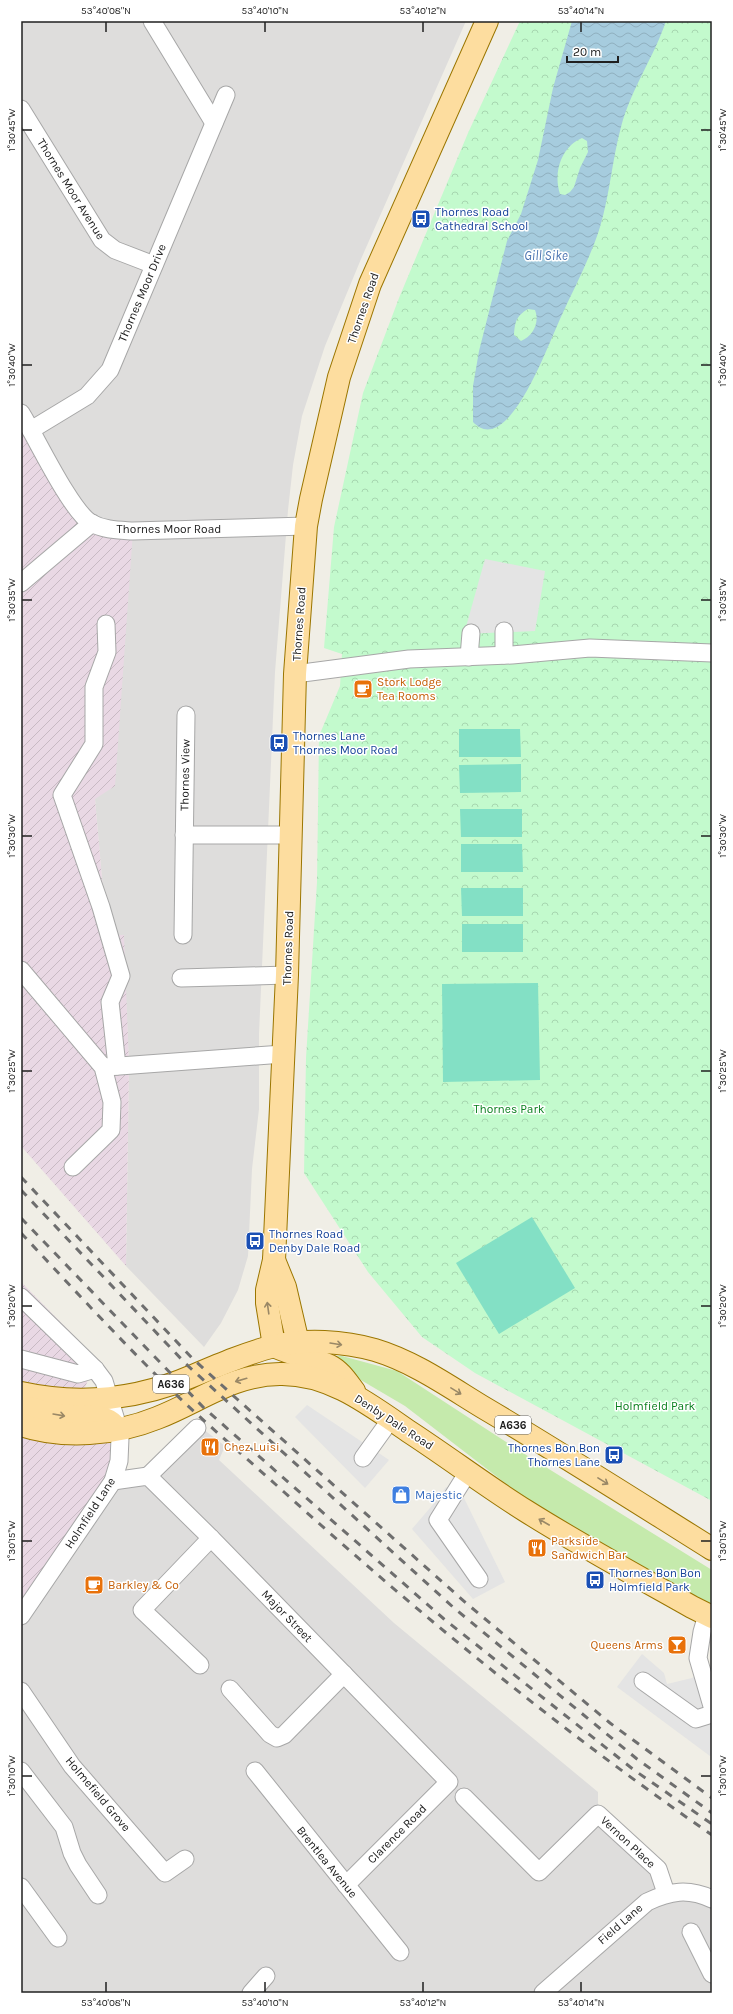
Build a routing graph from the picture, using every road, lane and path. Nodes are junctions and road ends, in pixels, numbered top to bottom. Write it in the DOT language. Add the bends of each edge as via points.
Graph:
graph roads {
  1 [pos="152,21"];
  2 [pos="487,21"];
  3 [pos="226,95"];
  4 [pos="21,109"];
  5 [pos="214,123"];
  6 [pos="154,265"];
  7 [pos="21,413"];
  8 [pos="31,430"];
  9 [pos="92,523"];
  10 [pos="306,526"];
  11 [pos="21,583"];
  12 [pos="106,624"];
  13 [pos="504,631"];
  14 [pos="471,634"];
  15 [pos="712,653"];
  16 [pos="504,655"];
  17 [pos="469,657"];
  18 [pos="295,674"];
  19 [pos="186,715"];
  20 [pos="184,835"];
  21 [pos="292,835"];
  22 [pos="183,936"];
  23 [pos="21,970"];
  24 [pos="287,975"];
  25 [pos="181,978"];
  26 [pos="283,1054"];
  27 [pos="110,1067"];
  28 [pos="73,1167"];
  29 [pos="21,1298"];
  30 [pos="288,1348"];
  31 [pos="21,1359"];
  32 [pos="95,1369"];
  33 [pos="280,1374"];
  34 [pos="21,1393"];
  35 [pos="110,1398"];
  36 [pos="360,1398"];
  37 [pos="21,1405"];
  38 [pos="391,1419"];
  39 [pos="21,1425"];
  40 [pos="197,1428"];
  41 [pos="119,1430"];
  42 [pos="364,1458"];
  43 [pos="468,1472"];
  44 [pos="148,1476"];
  45 [pos="114,1481"];
  46 [pos="211,1538"];
  47 [pos="712,1549"];
  48 [pos="479,1579"];
  49 [pos="23,1608"];
  50 [pos="710,1616"];
  51 [pos="200,1665"];
  52 [pos="344,1674"];
  53 [pos="643,1681"];
  54 [pos="230,1689"];
  55 [pos="21,1691"];
  56 [pos="712,1706"];
  57 [pos="712,1714"];
  58 [pos="21,1771"];
  59 [pos="255,1771"];
  60 [pos="449,1782"];
  61 [pos="464,1797"];
  62 [pos="185,1859"];
  63 [pos="346,1885"];
  64 [pos="21,1886"];
  65 [pos="666,1893"];
  66 [pos="98,1895"];
  67 [pos="712,1899"];
  68 [pos="691,1932"];
  69 [pos="58,1938"];
  70 [pos="400,1952"];
  71 [pos="711,1969"];
  72 [pos="266,1976"];
  73 [pos="251,1993"];
  74 [pos="543,1993"];
  1 -- 5 [label="street"];
  2 -- 10 [label="main road, Thornes Road" via="370,284 339,377"];
  3 -- 5 [label="street, Thornes Moor Drive"];
  4 -- 6 [label="street, Thornes Moor Avenue" via="102,240 115,250"];
  5 -- 6 [label="street, Thornes Moor Drive"];
  6 -- 8 [label="street, Thornes Moor Drive" via="110,370 103,380 78,403"];
  7 -- 8 [label="street, Thornes Moor Road"];
  8 -- 9 [label="street, Thornes Moor Road" via="73,504"];
  9 -- 10 [label="street, Thornes Moor Road" via="110,529 133,531"];
  9 -- 11 [label="street"];
  10 -- 18 [label="main road, Thornes Road"];
  12 -- 27 [label="street" via="107,652 94,687 94,744 62,795 101,907 121,976 110,1002"];
  13 -- 16 [label="street"];
  14 -- 17 [label="street"];
  15 -- 16 [label="street" via="590,648"];
  16 -- 17 [label="street"];
  17 -- 18 [label="street" via="408,659"];
  18 -- 21 [label="main road, Thornes Road"];
  19 -- 20 [label="street, Thornes View"];
  20 -- 21 [label="street"];
  20 -- 22 [label="street, Thornes View"];
  21 -- 24 [label="main road, Thornes Road"];
  23 -- 27 [label="street"];
  24 -- 25 [label="street"];
  24 -- 26 [label="main road, Thornes Road"];
  26 -- 27 [label="street"];
  26 -- 30 [label="main road, Thornes Road" via="274,1260 292,1309"];
  27 -- 28 [label="street" via="111,1130"];
  29 -- 32 [label="street, Holmfield Lane"];
  30 -- 33 [label="main road"];
  30 -- 35 [label="main road, A636" via="230,1360 146,1392"];
  30 -- 36 [label="main road, A636" via="330,1366"];
  30 -- 47 [label="main road, A636, one-way" via="331,1343 376,1350 418,1369"];
  31 -- 32 [label="street" via="78,1374"];
  32 -- 35 [label="street, Holmfield Lane" via="104,1381"];
  33 -- 36 [label="main road, Denby Dale Road / A636" via="301,1375 321,1380"];
  33 -- 41 [label="main road, Denby Dale Road / A636, one-way" via="254,1376 227,1384 157,1418"];
  34 -- 35 [label="main road, A636" via="52,1399"];
  35 -- 41 [label="street, Holmfield Lane"];
  36 -- 38 [label="main road, Denby Dale Road / A636"];
  37 -- 41 [label="main road, one-way" via="36,1411 68,1416 98,1417 110,1421"];
  38 -- 42 [label="street"];
  38 -- 43 [label="main road, Denby Dale Road / A636"];
  39 -- 41 [label="main road, Denby Dale Road / A636" via="54,1433"];
  40 -- 44 [label="street"];
  41 -- 45 [label="street, Holmfield Lane" via="119,1461"];
  43 -- 48 [label="street" via="438,1520"];
  50 -- 43 [label="main road, Denby Dale Road / A636, one-way" via="526,1511"];
  44 -- 45 [label="street"];
  44 -- 46 [label="street, Major Street"];
  45 -- 49 [label="street, Holmfield Lane"];
  46 -- 51 [label="street" via="142,1610"];
  46 -- 52 [label="street, Major Street"];
  50 -- 56 [label="street" via="702,1632 698,1658"];
  52 -- 54 [label="street" via="284,1735 276,1738"];
  52 -- 60 [label="street, Major Street"];
  53 -- 57 [label="street" via="696,1719"];
  55 -- 62 [label="street, Holmefield Grove" via="72,1766 165,1873"];
  58 -- 66 [label="street" via="64,1827 72,1853"];
  59 -- 63 [label="street, Brentlea Avenue"];
  60 -- 63 [label="street, Clarence Road"];
  61 -- 65 [label="street, Vernon Place" via="539,1872 598,1814 658,1869"];
  63 -- 70 [label="street, Brentlea Avenue"];
  64 -- 69 [label="street"];
  65 -- 67 [label="street, Field Lane" via="699,1893"];
  65 -- 74 [label="street, Field Lane" via="647,1902 621,1922"];
  68 -- 71 [label="street"];
  72 -- 73 [label="street"];
}
